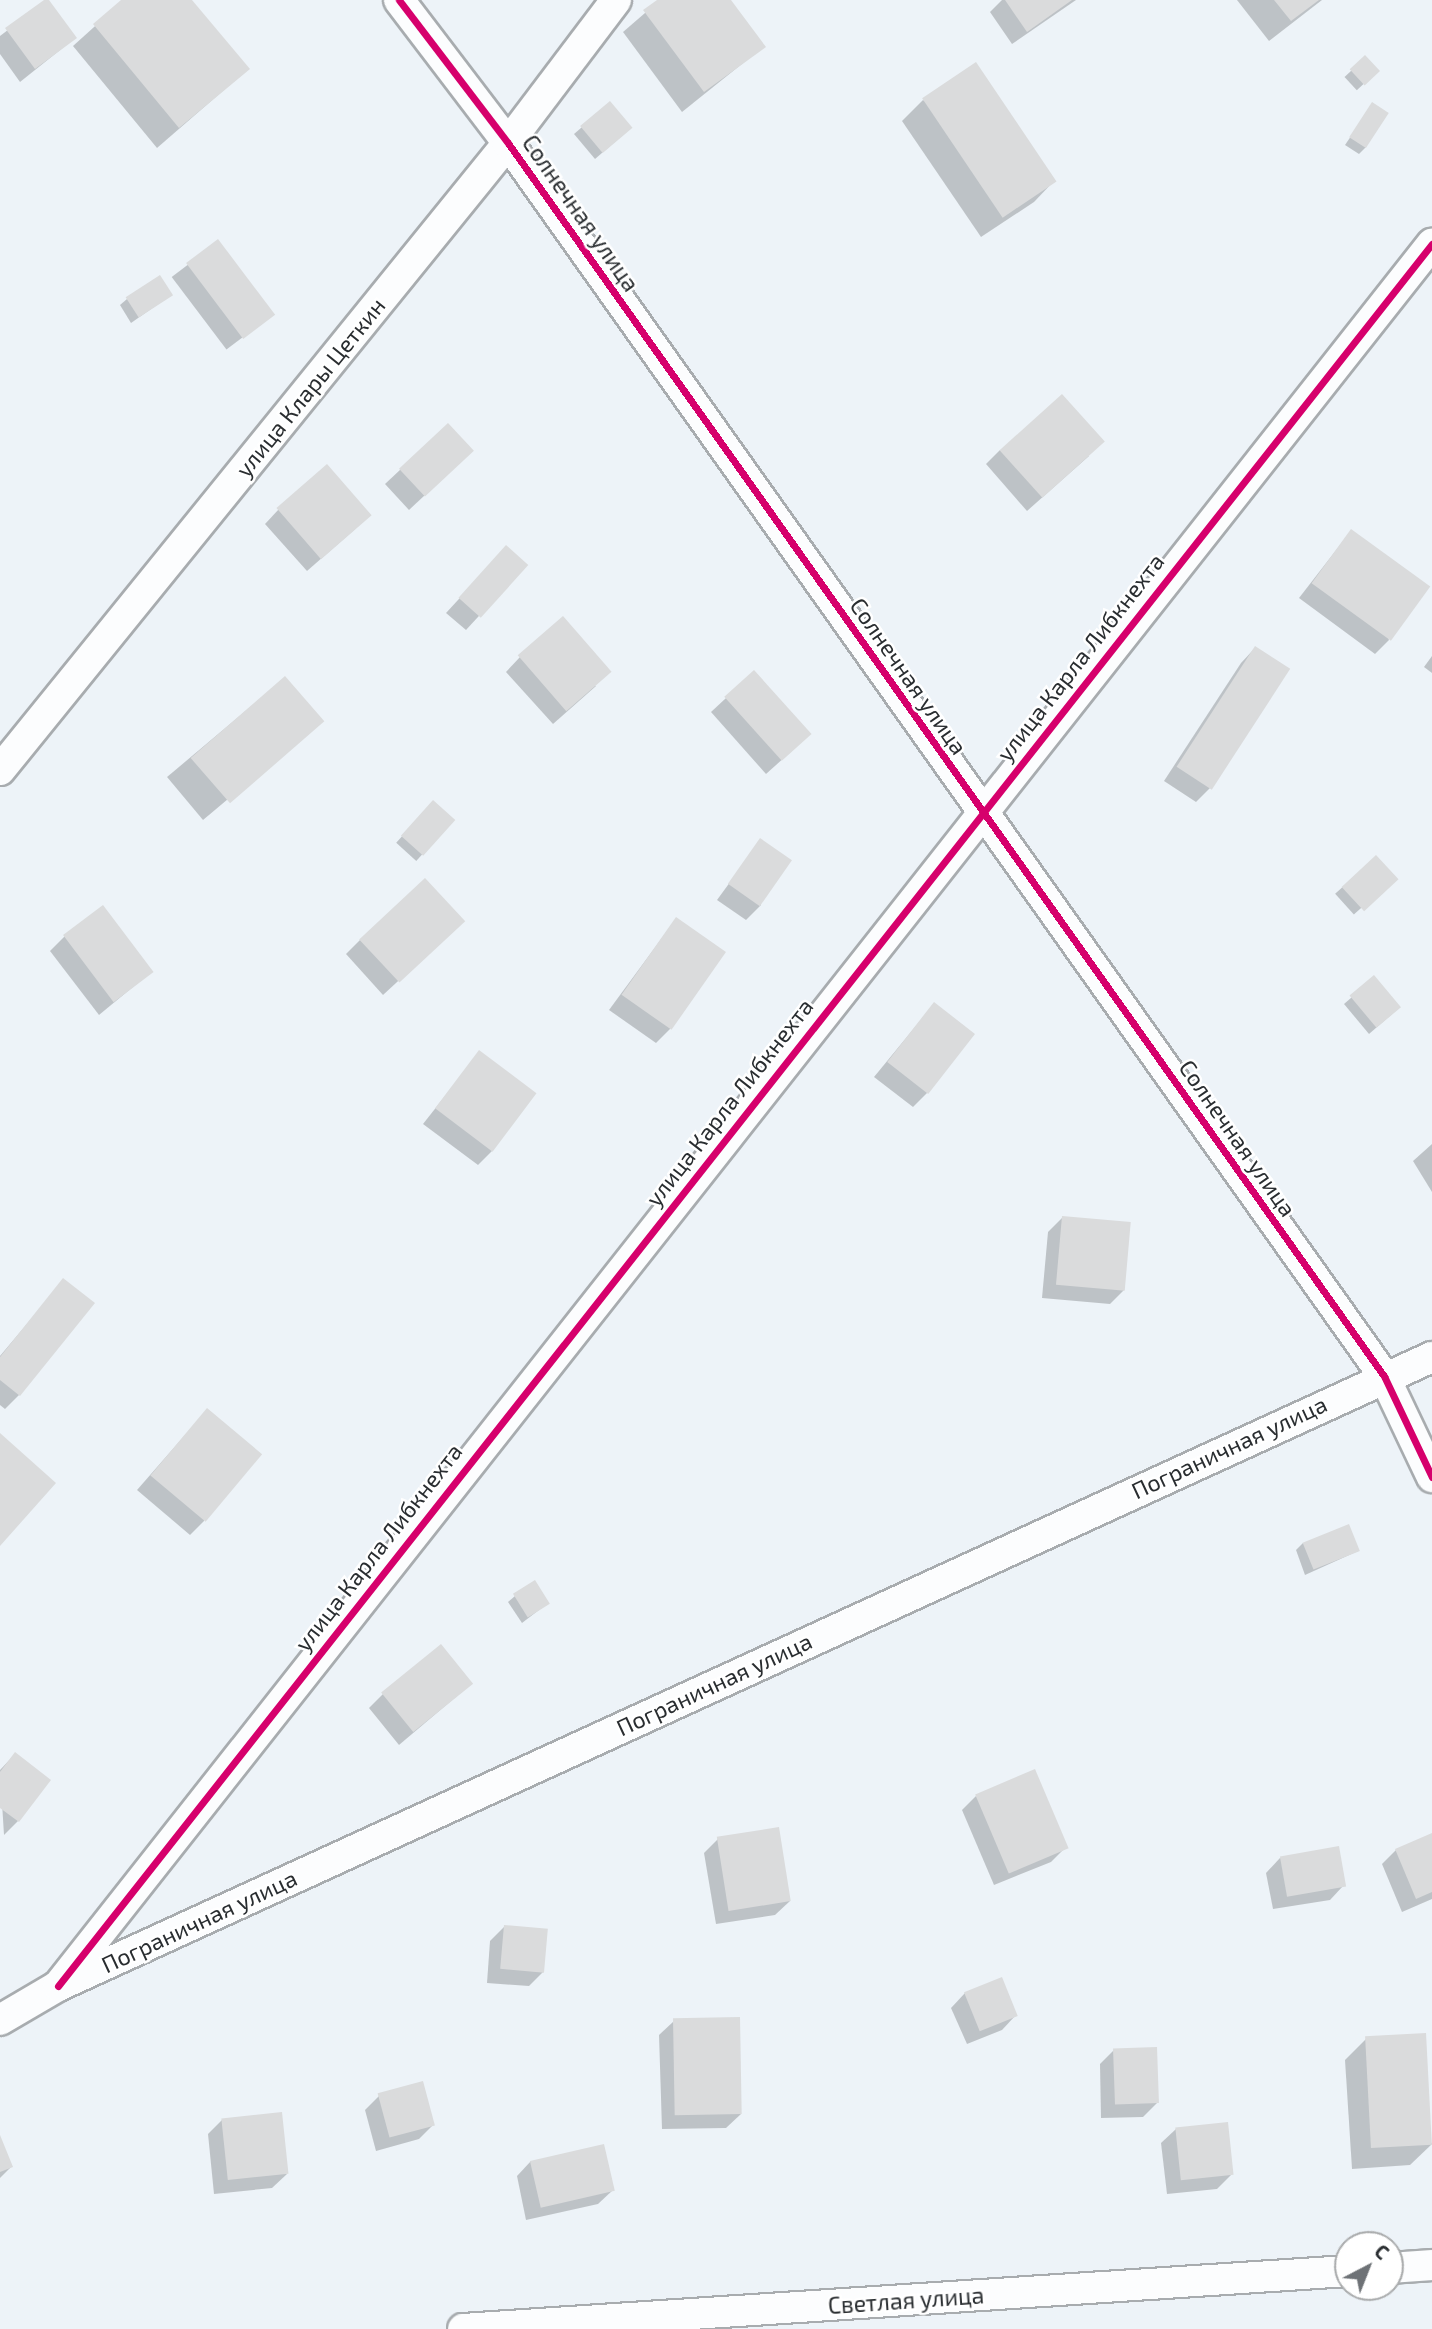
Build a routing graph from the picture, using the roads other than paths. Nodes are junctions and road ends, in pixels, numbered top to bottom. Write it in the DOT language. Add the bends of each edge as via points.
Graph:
graph roads {
  1 [pos="399,0"];
  2 [pos="617,0"];
  3 [pos="508,143"];
  4 [pos="1432,244"];
  5 [pos="0,770"];
  6 [pos="982,812"];
  7 [pos="1432,1357"];
  8 [pos="1384,1376"];
  9 [pos="1432,1477"];
  10 [pos="58,1986"];
  11 [pos="0,2020"];
  12 [pos="1432,2266"];
  13 [pos="1404,2267"];
  14 [pos="1334,2272"];
  15 [pos="463,2329"];
  1 -- 3 [label="street, Солнечная улица"];
  2 -- 3 [label="street, улица Клары Цеткин"];
  3 -- 5 [label="street, улица Клары Цеткин"];
  3 -- 6 [label="street, Солнечная улица"];
  4 -- 6 [label="street, улица Карла Либкнехта"];
  6 -- 8 [label="street, Солнечная улица"];
  6 -- 10 [label="street, улица Карла Либкнехта"];
  7 -- 8 [label="street, Пограничная улица"];
  8 -- 9 [label="street, Солнечная улица"];
  8 -- 10 [label="street, Пограничная улица"];
  10 -- 11 [label="street, Пограничная улица"];
  12 -- 13 [label="street"];
  14 -- 15 [label="street, Светлая улица"];
}
